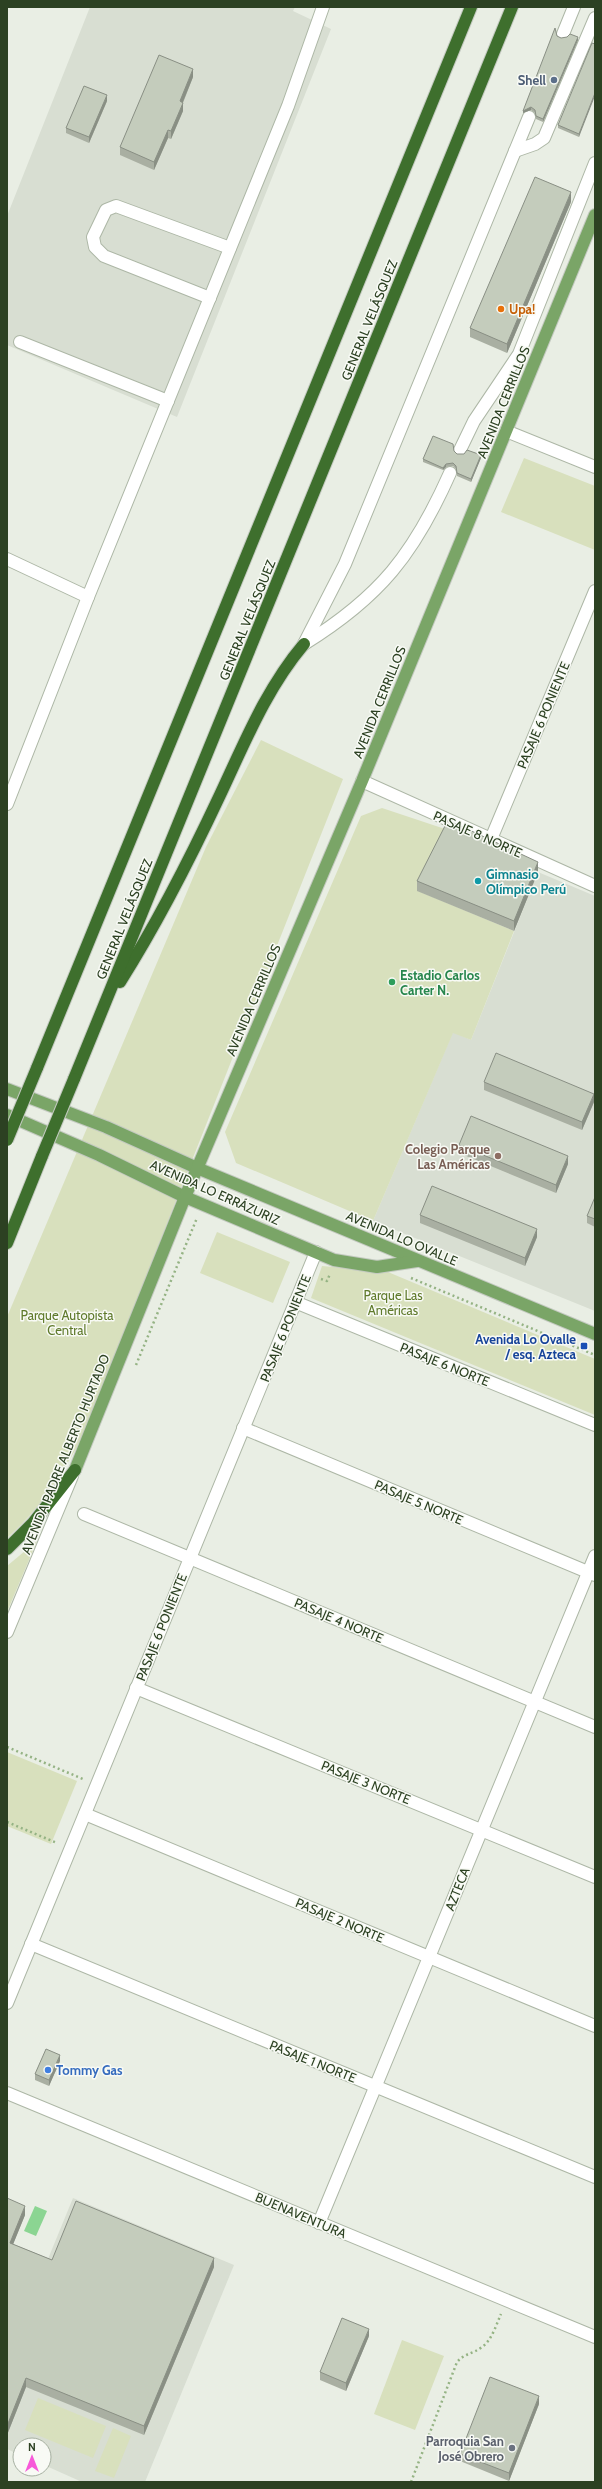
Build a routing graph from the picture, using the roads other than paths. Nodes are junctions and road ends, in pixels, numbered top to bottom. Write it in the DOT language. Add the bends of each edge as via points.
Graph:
graph roads {
  1 [pos="323,7"];
  2 [pos="471,7"];
  3 [pos="512,7"];
  4 [pos="574,7"];
  5 [pos="595,18"];
  6 [pos="563,34"];
  7 [pos="529,116"];
  8 [pos="515,151"];
  9 [pos="595,163"];
  10 [pos="595,215"];
  11 [pos="230,248"];
  12 [pos="210,298"];
  13 [pos="20,342"];
  14 [pos="168,401"];
  15 [pos="506,431"];
  16 [pos="460,450"];
  17 [pos="595,467"];
  18 [pos="450,473"];
  19 [pos="7,559"];
  20 [pos="595,591"];
  21 [pos="88,597"];
  22 [pos="304,644"];
  23 [pos="362,781"];
  24 [pos="7,804"];
  25 [pos="491,839"];
  26 [pos="595,886"];
  27 [pos="103,1008"];
  28 [pos="7,1089"];
  29 [pos="7,1115"];
  30 [pos="7,1141"];
  31 [pos="197,1168"];
  32 [pos="185,1197"];
  33 [pos="7,1243"];
  34 [pos="316,1252"];
  35 [pos="417,1260"];
  36 [pos="295,1302"];
  37 [pos="595,1334"];
  38 [pos="595,1425"];
  39 [pos="243,1428"];
  40 [pos="75,1470"];
  41 [pos="84,1514"];
  42 [pos="7,1549"];
  43 [pos="595,1556"];
  44 [pos="190,1558"];
  45 [pos="592,1573"];
  46 [pos="7,1632"];
  47 [pos="136,1688"];
  48 [pos="535,1702"];
  49 [pos="595,1726"];
  50 [pos="85,1814"];
  51 [pos="482,1830"];
  52 [pos="595,1876"];
  53 [pos="31,1944"];
  54 [pos="429,1957"];
  55 [pos="7,2003"];
  56 [pos="595,2026"];
  57 [pos="376,2086"];
  58 [pos="7,2093"];
  59 [pos="595,2177"];
  60 [pos="320,2223"];
  61 [pos="595,2337"];
  1 -- 11 [label="street" via="288,106"];
  2 -- 30 [label="highway, GENERAL VELÁSQUEZ, bridge"];
  3 -- 27 [label="highway, GENERAL VELÁSQUEZ"];
  4 -- 6 [label="street"];
  5 -- 8 [label="street" via="544,138"];
  7 -- 8 [label="street"];
  8 -- 22 [label="street" via="348,557"];
  9 -- 16 [label="street" via="518,354 474,421"];
  10 -- 15 [label="main road, AVENIDA CERRILLOS"];
  11 -- 12 [label="street"];
  11 -- 12 [label="street" via="116,206 106,210 93,237 95,247 104,256"];
  12 -- 14 [label="street"];
  13 -- 14 [label="street"];
  14 -- 21 [label="street"];
  15 -- 17 [label="street"];
  15 -- 23 [label="main road, AVENIDA CERRILLOS"];
  18 -- 22 [label="street" via="426,524 397,567 358,606"];
  19 -- 21 [label="street"];
  20 -- 25 [label="street, PASAJE 6 PONIENTE"];
  21 -- 24 [label="street"];
  22 -- 27 [label="highway" via="285,667 269,693 183,873"];
  23 -- 25 [label="street, PASAJE 8 NORTE"];
  23 -- 31 [label="main road, AVENIDA CERRILLOS"];
  25 -- 26 [label="street, PASAJE 8 NORTE"];
  27 -- 33 [label="highway, GENERAL VELÁSQUEZ, bridge"];
  28 -- 31 [label="main road, AVENIDA LO ERRÁZURIZ" via="106,1127"];
  29 -- 32 [label="main road, AVENIDA LO ERRÁZURIZ" via="99,1155"];
  31 -- 32 [label="main road, AVENIDA CERRILLOS"];
  31 -- 35 [label="main road, AVENIDA LO OVALLE"];
  32 -- 34 [label="main road, AVENIDA LO ERRÁZURIZ"];
  32 -- 40 [label="main road, AVENIDA PADRE ALBERTO HURTADO"];
  34 -- 35 [label="main road, AVENIDA LO ERRÁZURIZ" via="348,1263 377,1267"];
  34 -- 36 [label="street, PASAJE 6 PONIENTE"];
  35 -- 37 [label="main road, AVENIDA LO OVALLE"];
  36 -- 38 [label="street, PASAJE 6 NORTE"];
  36 -- 39 [label="street, PASAJE 6 PONIENTE"];
  39 -- 44 [label="street, PASAJE 6 PONIENTE"];
  39 -- 45 [label="street, PASAJE 5 NORTE"];
  40 -- 42 [label="highway" via="33,1523"];
  40 -- 46 [label="street, AVENIDA PADRE ALBERTO HURTADO"];
  41 -- 44 [label="street, PASAJE 4 NORTE"];
  43 -- 45 [label="street, AZTECA"];
  44 -- 47 [label="street, PASAJE 6 PONIENTE"];
  44 -- 48 [label="street, PASAJE 4 NORTE"];
  45 -- 48 [label="street, AZTECA"];
  47 -- 50 [label="street, PASAJE 6 PONIENTE"];
  47 -- 51 [label="street, PASAJE 3 NORTE"];
  48 -- 49 [label="street, PASAJE 4 NORTE"];
  48 -- 51 [label="street, AZTECA"];
  50 -- 53 [label="street, PASAJE 6 PONIENTE"];
  50 -- 54 [label="street, PASAJE 2 NORTE"];
  51 -- 52 [label="street, PASAJE 3 NORTE"];
  51 -- 54 [label="street, AZTECA"];
  53 -- 55 [label="street, PASAJE 6 PONIENTE"];
  53 -- 57 [label="street, PASAJE 1 NORTE"];
  54 -- 56 [label="street, PASAJE 2 NORTE"];
  54 -- 57 [label="street, AZTECA"];
  57 -- 59 [label="street, PASAJE 1 NORTE"];
  57 -- 60 [label="street, AZTECA"];
  58 -- 60 [label="street, BUENAVENTURA"];
  60 -- 61 [label="street, BUENAVENTURA"];
}
